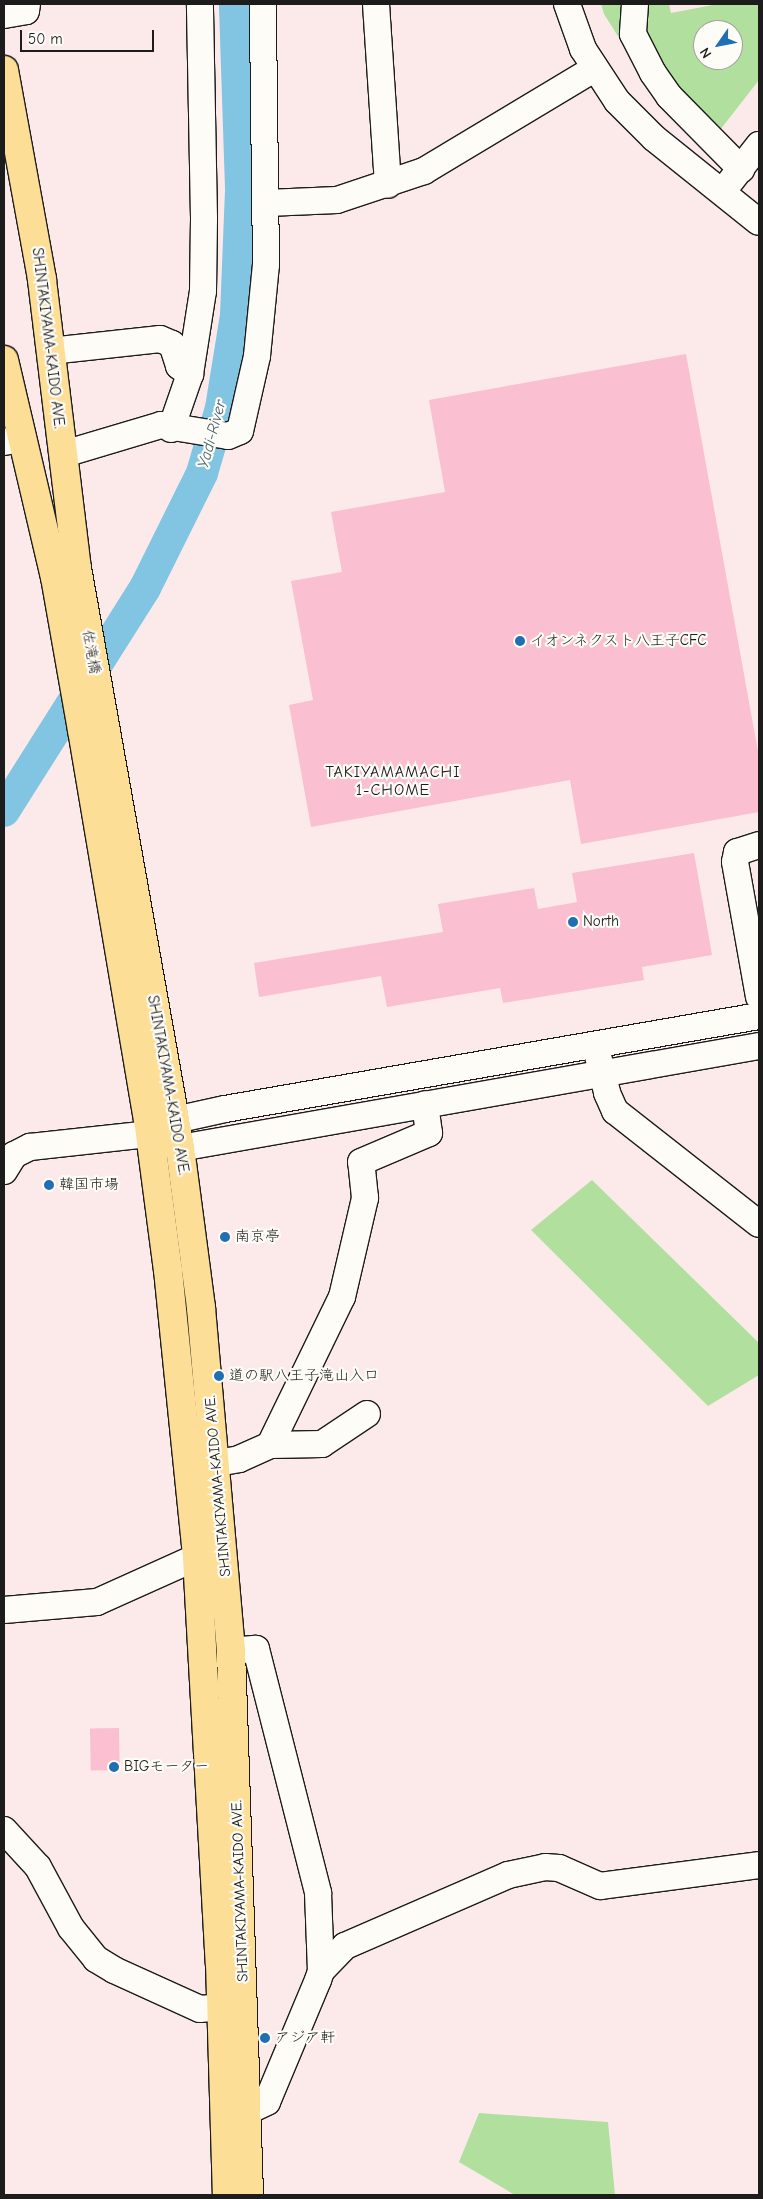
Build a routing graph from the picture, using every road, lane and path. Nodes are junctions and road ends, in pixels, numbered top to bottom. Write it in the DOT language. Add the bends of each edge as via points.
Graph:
graph roads {
  1 [pos="28,4"];
  2 [pos="200,4"];
  3 [pos="263,4"];
  4 [pos="376,4"];
  5 [pos="567,4"];
  6 [pos="635,4"];
  7 [pos="4,15"];
  8 [pos="594,69"];
  9 [pos="4,70"];
  10 [pos="759,145"];
  11 [pos="741,169"];
  12 [pos="388,185"];
  13 [pos="722,192"];
  14 [pos="267,203"];
  15 [pos="759,222"];
  16 [pos="50,350"];
  17 [pos="4,360"];
  18 [pos="190,374"];
  19 [pos="175,429"];
  20 [pos="12,440"];
  21 [pos="64,454"];
  22 [pos="84,607"];
  23 [pos="99,696"];
  24 [pos="82,730"];
  25 [pos="759,844"];
  26 [pos="756,951"];
  27 [pos="759,997"];
  28 [pos="759,1016"];
  29 [pos="596,1043"];
  30 [pos="759,1046"];
  31 [pos="600,1072"];
  32 [pos="425,1104"];
  33 [pos="175,1120"];
  34 [pos="150,1134"];
  35 [pos="180,1148"];
  36 [pos="4,1171"];
  37 [pos="759,1224"];
  38 [pos="367,1414"];
  39 [pos="270,1445"];
  40 [pos="217,1463"];
  41 [pos="197,1557"];
  42 [pos="4,1610"];
  43 [pos="231,1651"];
  44 [pos="4,1830"];
  45 [pos="759,1865"];
  46 [pos="321,1971"];
  47 [pos="222,2007"];
  48 [pos="248,2111"];
  49 [pos="227,2195"];
  50 [pos="249,2195"];
  1 -- 7 [label="street" via="26,11"];
  2 -- 18 [label="street" via="204,247 202,291"];
  3 -- 14 [label="street"];
  4 -- 12 [label="street"];
  5 -- 8 [label="street"];
  6 -- 11 [label="street" via="634,34 653,73 669,96"];
  8 -- 12 [label="street" via="456,153"];
  8 -- 13 [label="street" via="632,118"];
  9 -- 16 [label="main road, SHINTAKIYAMA-KAIDO AVE." via="38,252"];
  10 -- 11 [label="street"];
  11 -- 13 [label="street"];
  12 -- 14 [label="street" via="338,200"];
  13 -- 15 [label="street"];
  14 -- 19 [label="street" via="266,266 257,356 240,431 228,436"];
  16 -- 18 [label="street" via="160,339 172,344 179,366"];
  16 -- 21 [label="main road, SHINTAKIYAMA-KAIDO AVE."];
  17 -- 20 [label="main road"];
  18 -- 19 [label="street"];
  19 -- 21 [label="street" via="161,425"];
  20 -- 24 [label="main road, 佐滝橋" via="54,577"];
  21 -- 22 [label="main road, SHINTAKIYAMA-KAIDO AVE."];
  22 -- 23 [label="main road, 佐滝橋"];
  23 -- 33 [label="main road, SHINTAKIYAMA-KAIDO AVE."];
  24 -- 34 [label="main road, SHINTAKIYAMA-KAIDO AVE."];
  25 -- 26 [label="street" via="737,852 735,862"];
  26 -- 27 [label="street"];
  28 -- 29 [label="street"];
  29 -- 31 [label="street"];
  29 -- 33 [label="street"];
  30 -- 31 [label="street"];
  31 -- 32 [label="street"];
  31 -- 37 [label="street" via="615,1111"];
  32 -- 35 [label="street"];
  32 -- 39 [label="street" via="429,1133 361,1162 365,1198 342,1296"];
  33 -- 34 [label="street"];
  33 -- 35 [label="main road, SHINTAKIYAMA-KAIDO AVE."];
  34 -- 35 [label="street"];
  34 -- 36 [label="street" via="30,1147 14,1155"];
  34 -- 41 [label="main road, SHINTAKIYAMA-KAIDO AVE." via="180,1377"];
  35 -- 40 [label="main road, SHINTAKIYAMA-KAIDO AVE."];
  38 -- 39 [label="street" via="322,1444"];
  39 -- 40 [label="street" via="235,1460"];
  40 -- 43 [label="main road, SHINTAKIYAMA-KAIDO AVE."];
  41 -- 42 [label="street" via="97,1602"];
  41 -- 47 [label="main road, SHINTAKIYAMA-KAIDO AVE."];
  43 -- 46 [label="street" via="256,1649 318,1893"];
  43 -- 48 [label="main road, SHINTAKIYAMA-KAIDO AVE."];
  44 -- 47 [label="street" via="38,1867 71,1928 96,1959 200,2009"];
  45 -- 46 [label="street" via="600,1886 559,1868 545,1867 508,1875 345,1946"];
  46 -- 48 [label="street" via="267,2102"];
  47 -- 49 [label="main road, SHINTAKIYAMA-KAIDO AVE."];
  48 -- 50 [label="main road, SHINTAKIYAMA-KAIDO AVE."];
}
